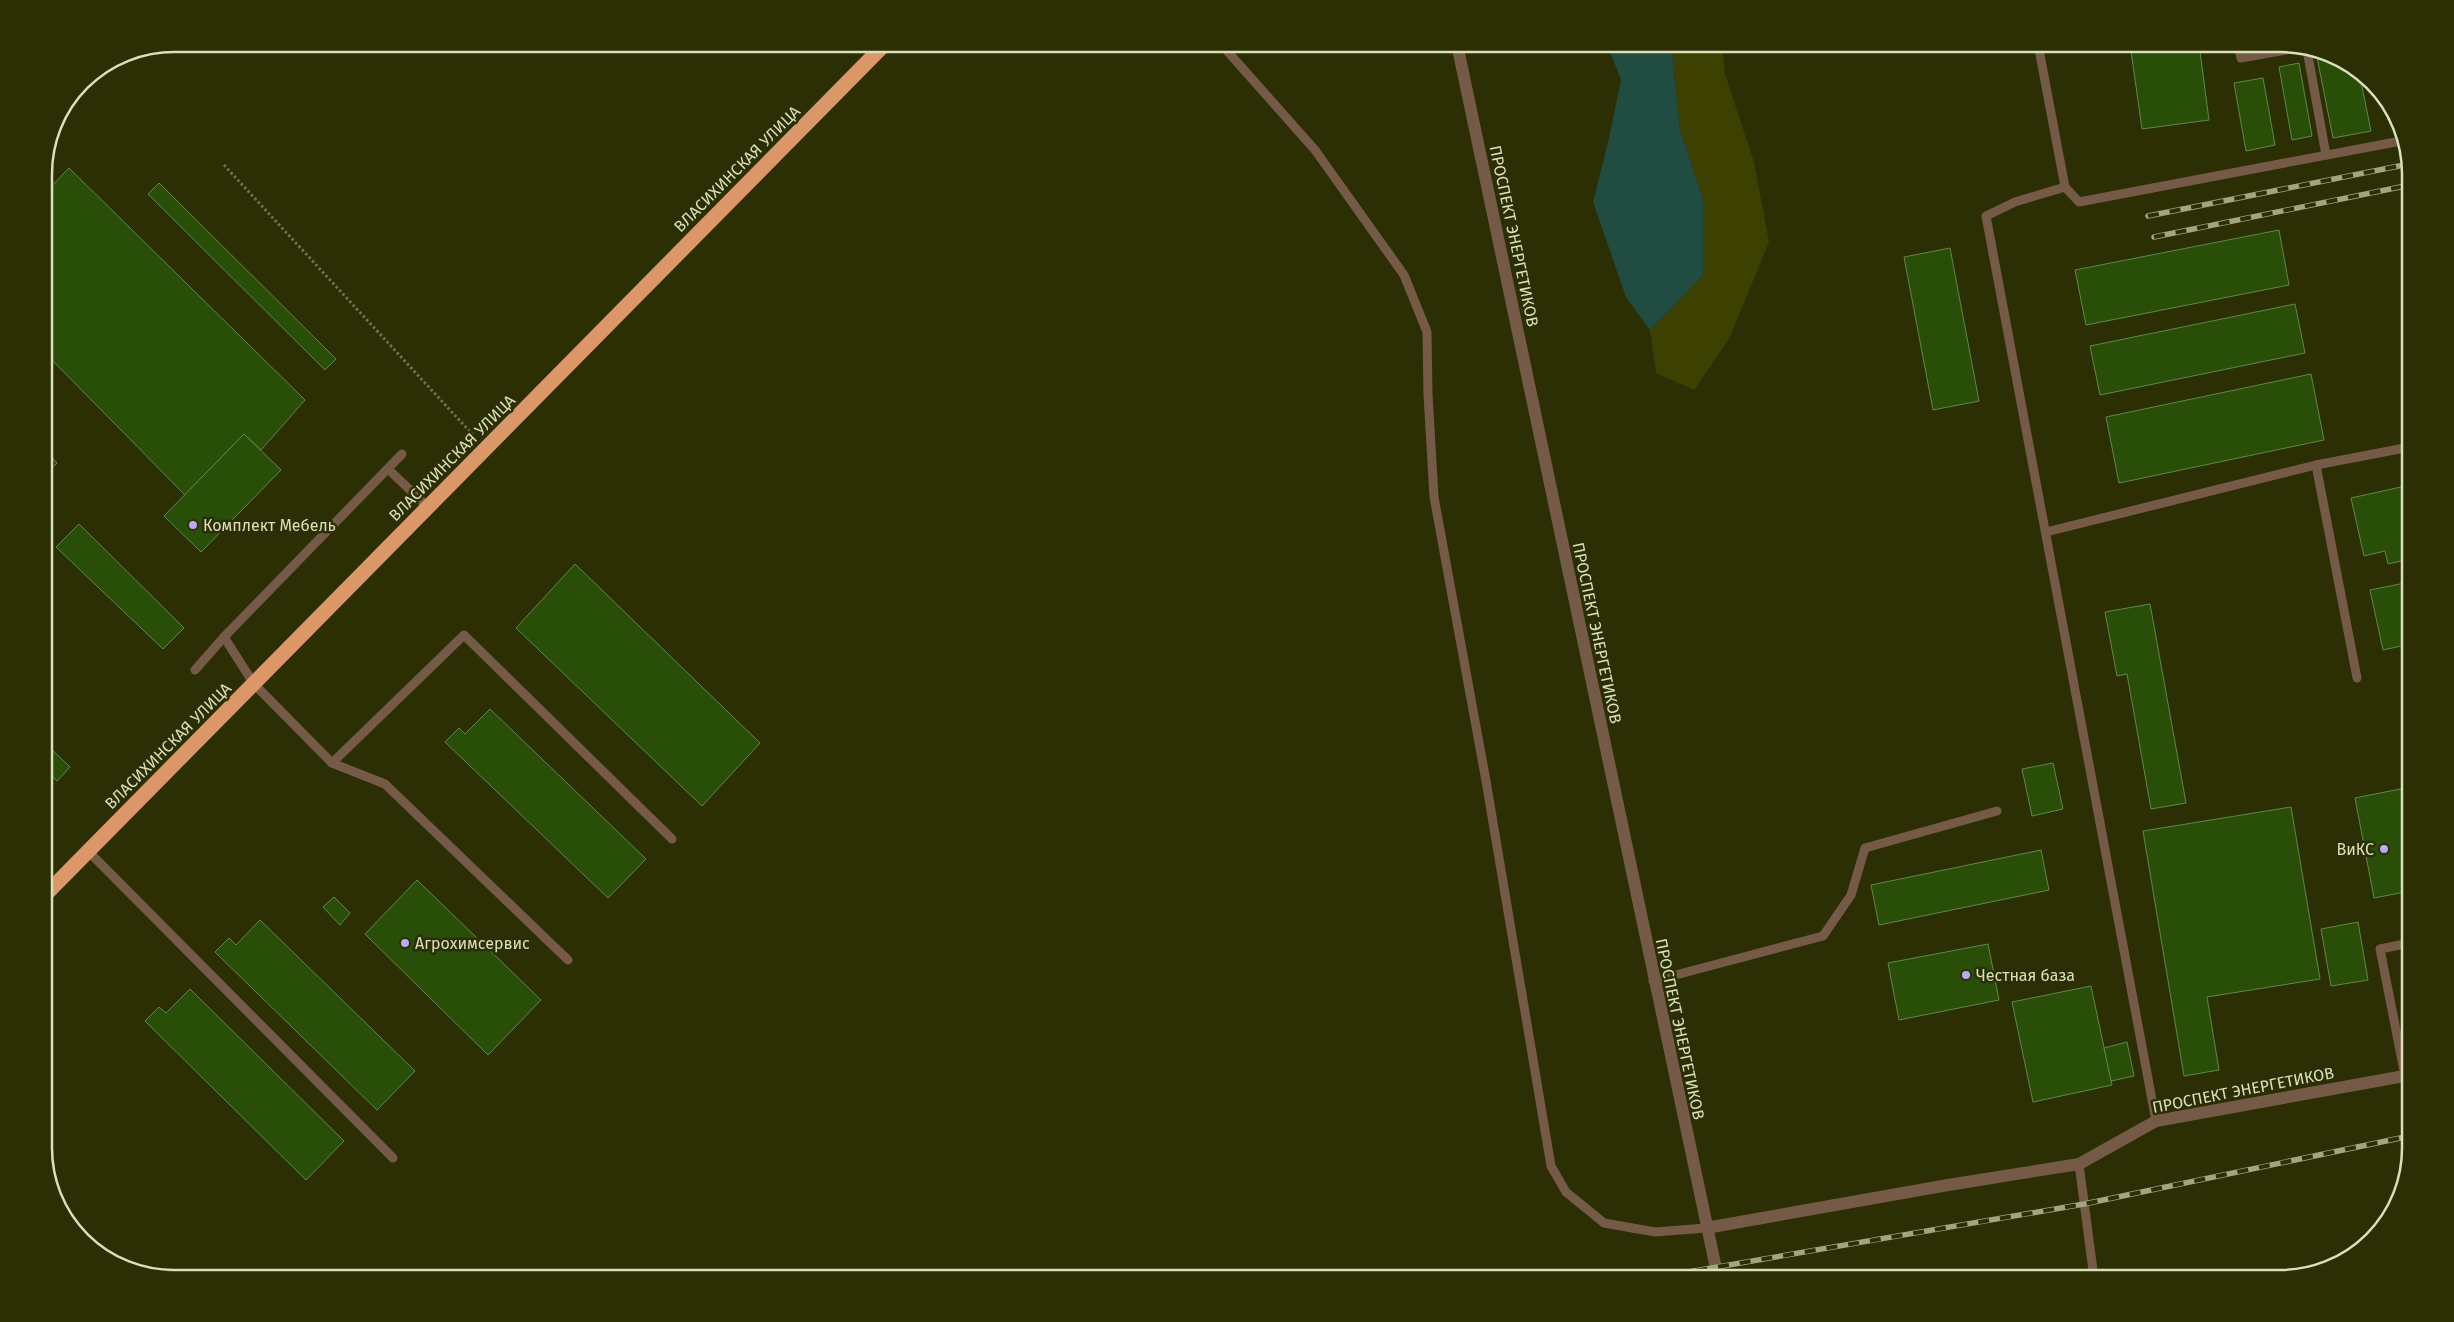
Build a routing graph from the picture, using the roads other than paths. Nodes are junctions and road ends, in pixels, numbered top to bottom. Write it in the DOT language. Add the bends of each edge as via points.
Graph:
graph roads {
  1 [pos="876,53"];
  2 [pos="1229,53"];
  3 [pos="1459,53"];
  4 [pos="2040,53"];
  5 [pos="2240,53"];
  6 [pos="2270,53"];
  7 [pos="2307,56"];
  8 [pos="2397,141"];
  9 [pos="2326,155"];
  10 [pos="2064,187"];
  11 [pos="2401,449"];
  12 [pos="402,454"];
  13 [pos="2316,466"];
  14 [pos="388,469"];
  15 [pos="428,507"];
  16 [pos="2046,532"];
  17 [pos="224,637"];
  18 [pos="195,670"];
  19 [pos="2357,678"];
  20 [pos="254,684"];
  21 [pos="332,763"];
  22 [pos="1997,811"];
  23 [pos="672,839"];
  24 [pos="88,851"];
  25 [pos="53,887"];
  26 [pos="2402,944"];
  27 [pos="568,960"];
  28 [pos="1653,981"];
  29 [pos="2402,1047"];
  30 [pos="2402,1076"];
  31 [pos="2156,1121"];
  32 [pos="393,1158"];
  33 [pos="2079,1164"];
  34 [pos="1706,1228"];
  35 [pos="1716,1270"];
  36 [pos="2093,1270"];
  1 -- 15 [label="highway, ВЛАСИХИНСКАЯ УЛИЦА"];
  2 -- 34 [label="lane" via="1315,150 1404,275 1427,332 1434,497 1551,1166 1566,1192 1604,1223 1655,1232"];
  3 -- 28 [label="street, ПРОСПЕКТ ЭНЕРГЕТИКОВ"];
  4 -- 10 [label="lane"];
  5 -- 6 [label="lane" via="2241,58"];
  7 -- 9 [label="lane"];
  8 -- 9 [label="lane"];
  9 -- 10 [label="lane" via="2079,202"];
  10 -- 16 [label="lane" via="2014,202 1986,216"];
  11 -- 13 [label="lane"];
  12 -- 14 [label="lane"];
  13 -- 16 [label="lane"];
  13 -- 19 [label="lane"];
  14 -- 15 [label="lane"];
  14 -- 17 [label="lane"];
  15 -- 20 [label="highway, ВЛАСИХИНСКАЯ УЛИЦА"];
  16 -- 31 [label="lane"];
  17 -- 18 [label="lane"];
  17 -- 20 [label="lane"];
  20 -- 21 [label="lane"];
  20 -- 24 [label="highway, ВЛАСИХИНСКАЯ УЛИЦА"];
  21 -- 23 [label="lane" via="464,635"];
  21 -- 27 [label="lane" via="385,784"];
  22 -- 28 [label="lane" via="1865,848 1851,895 1822,936"];
  24 -- 25 [label="highway, ВЛАСИХИНСКАЯ УЛИЦА"];
  24 -- 32 [label="lane"];
  26 -- 29 [label="lane" via="2380,948"];
  28 -- 34 [label="street, ПРОСПЕКТ ЭНЕРГЕТИКОВ"];
  30 -- 31 [label="street, ПРОСПЕКТ ЭНЕРГЕТИКОВ"];
  31 -- 33 [label="street, ПРОСПЕКТ ЭНЕРГЕТИКОВ"];
  33 -- 34 [label="street, ПРОСПЕКТ ЭНЕРГЕТИКОВ"];
  33 -- 36 [label="lane"];
  34 -- 35 [label="street, ПРОСПЕКТ ЭНЕРГЕТИКОВ"];
}
